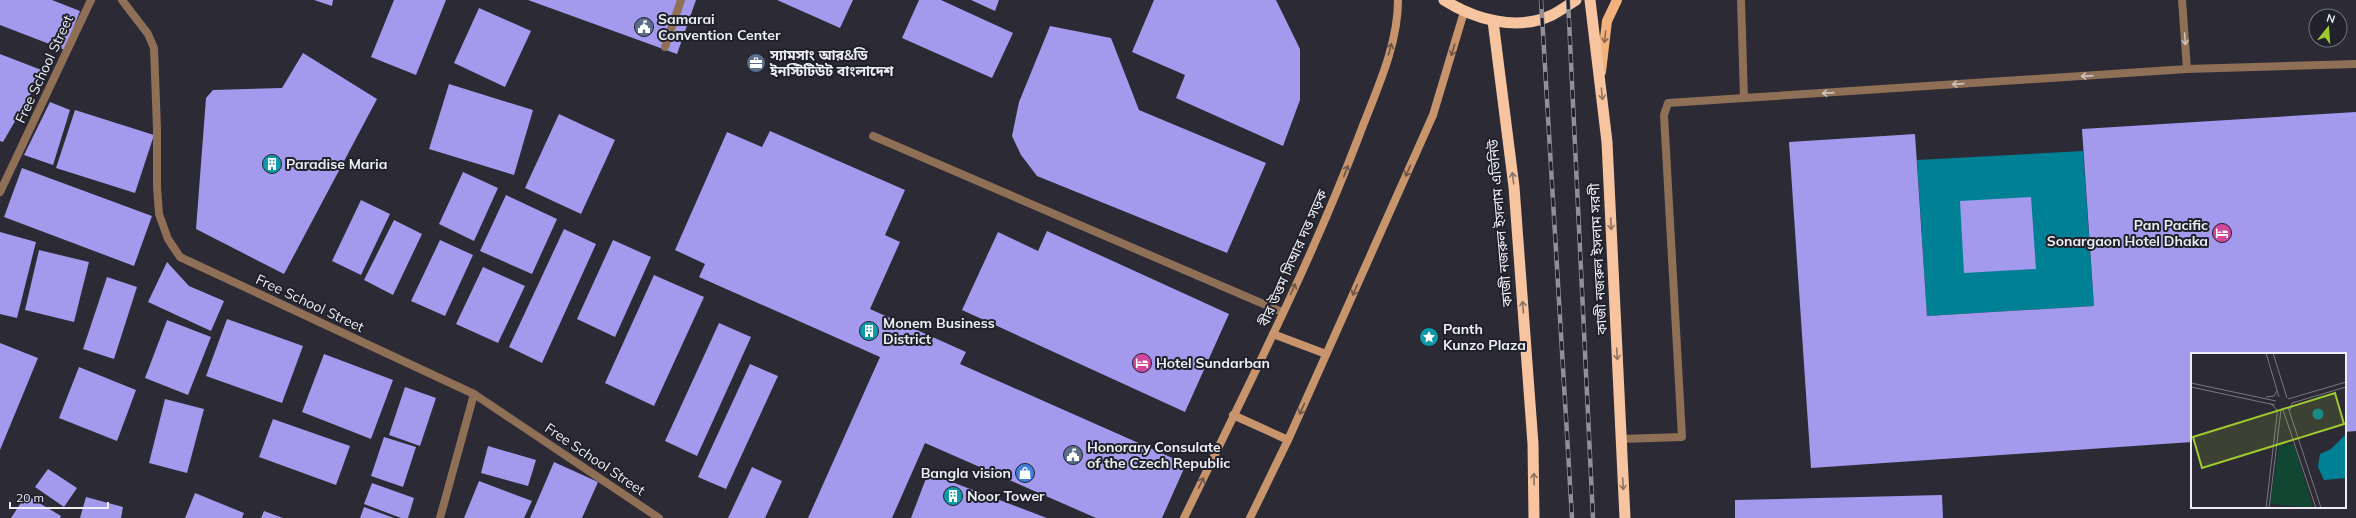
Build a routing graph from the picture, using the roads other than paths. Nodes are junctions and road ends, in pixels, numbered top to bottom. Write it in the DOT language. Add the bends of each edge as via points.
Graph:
graph roads {
  1 [pos="91,0"];
  2 [pos="122,0"];
  3 [pos="681,0"];
  4 [pos="1398,0"];
  5 [pos="1444,0"];
  6 [pos="1576,0"];
  7 [pos="1590,0"];
  8 [pos="1617,0"];
  9 [pos="1741,0"];
  10 [pos="2182,0"];
  11 [pos="1464,12"];
  12 [pos="1493,21"];
  13 [pos="665,47"];
  14 [pos="2356,64"];
  15 [pos="2187,69"];
  16 [pos="1601,76"];
  17 [pos="1744,98"];
  18 [pos="873,136"];
  19 [pos="0,192"];
  20 [pos="1282,312"];
  21 [pos="1273,334"];
  22 [pos="1326,354"];
  23 [pos="474,394"];
  24 [pos="1234,416"];
  25 [pos="1621,439"];
  26 [pos="1288,440"];
  27 [pos="440,518"];
  28 [pos="659,518"];
  29 [pos="1184,518"];
  30 [pos="1250,518"];
  31 [pos="1534,518"];
  32 [pos="1625,518"];
  1 -- 19 [label="street, Free School Street"];
  2 -- 23 [label="street, Free School Street" via="148,34 154,48 159,214 168,239 180,257"];
  3 -- 13 [label="street"];
  20 -- 4 [label="main road, বীর উত্তম সিআর দত্ত সড়ক, one-way" via="1341,184 1384,70 1395,30"];
  5 -- 11 [label="highway"];
  6 -- 12 [label="highway" via="1552,16 1523,22"];
  7 -- 16 [label="highway, কাজী নজরুল ইসলাম সরণী"];
  8 -- 16 [label="main road, one-way" via="1607,21"];
  9 -- 17 [label="street"];
  10 -- 15 [label="street, one-way"];
  11 -- 12 [label="highway"];
  11 -- 22 [label="main road, one-way" via="1433,115"];
  31 -- 12 [label="highway, কাজী নজরুল ইসলাম এভিনিউ, one-way" via="1533,444 1514,187"];
  14 -- 15 [label="street"];
  15 -- 17 [label="street, one-way"];
  16 -- 25 [label="highway, কাজী নজরুল ইসলাম সরণী, one-way" via="1607,142"];
  17 -- 25 [label="street" via="1668,102 1664,115 1682,437"];
  18 -- 20 [label="street"];
  20 -- 21 [label="main road, বীর উত্তম সিআর দত্ত সড়ক"];
  21 -- 22 [label="main road"];
  21 -- 24 [label="main road, বীর উত্তম সিআর দত্ত সড়ক"];
  22 -- 26 [label="main road, one-way"];
  23 -- 27 [label="street"];
  23 -- 28 [label="street, Free School Street"];
  24 -- 26 [label="main road"];
  29 -- 24 [label="main road, বীর উত্তম সিআর দত্ত সড়ক, one-way"];
  25 -- 32 [label="highway, কাজী নজরুল ইসলাম সরণী, one-way"];
  26 -- 30 [label="main road"];
}
